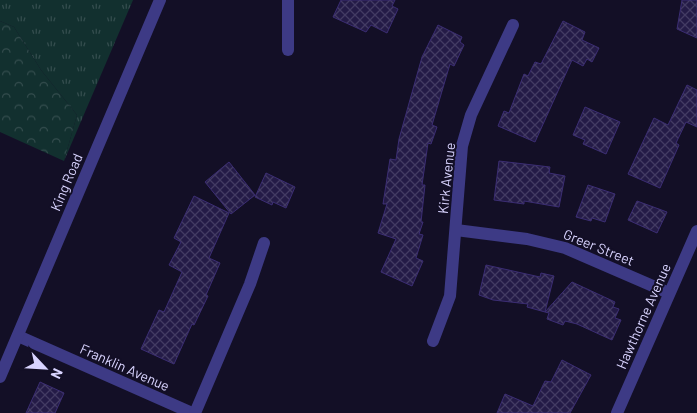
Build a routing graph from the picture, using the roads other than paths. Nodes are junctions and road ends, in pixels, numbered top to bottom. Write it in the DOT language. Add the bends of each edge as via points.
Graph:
graph roads {
  1 [pos="160,0"];
  2 [pos="288,0"];
  3 [pos="513,24"];
  4 [pos="288,50"];
  5 [pos="456,230"];
  6 [pos="697,231"];
  7 [pos="264,243"];
  8 [pos="669,293"];
  9 [pos="18,336"];
  10 [pos="433,341"];
  11 [pos="0,377"];
  12 [pos="194,413"];
  13 [pos="616,413"];
  1 -- 9 [label="street, King Road"];
  2 -- 4 [label="street"];
  3 -- 5 [label="street, Kirk Avenue" via="471,115 462,146"];
  5 -- 8 [label="street, Greer Street" via="527,239 565,248"];
  5 -- 10 [label="street, Kirk Avenue" via="450,296"];
  6 -- 8 [label="street, Hawthorne Avenue"];
  7 -- 12 [label="street, Franklin Avenue" via="250,284"];
  8 -- 13 [label="street, Hawthorne Avenue"];
  9 -- 11 [label="street, King Road"];
  9 -- 12 [label="street, Franklin Avenue"];
}
